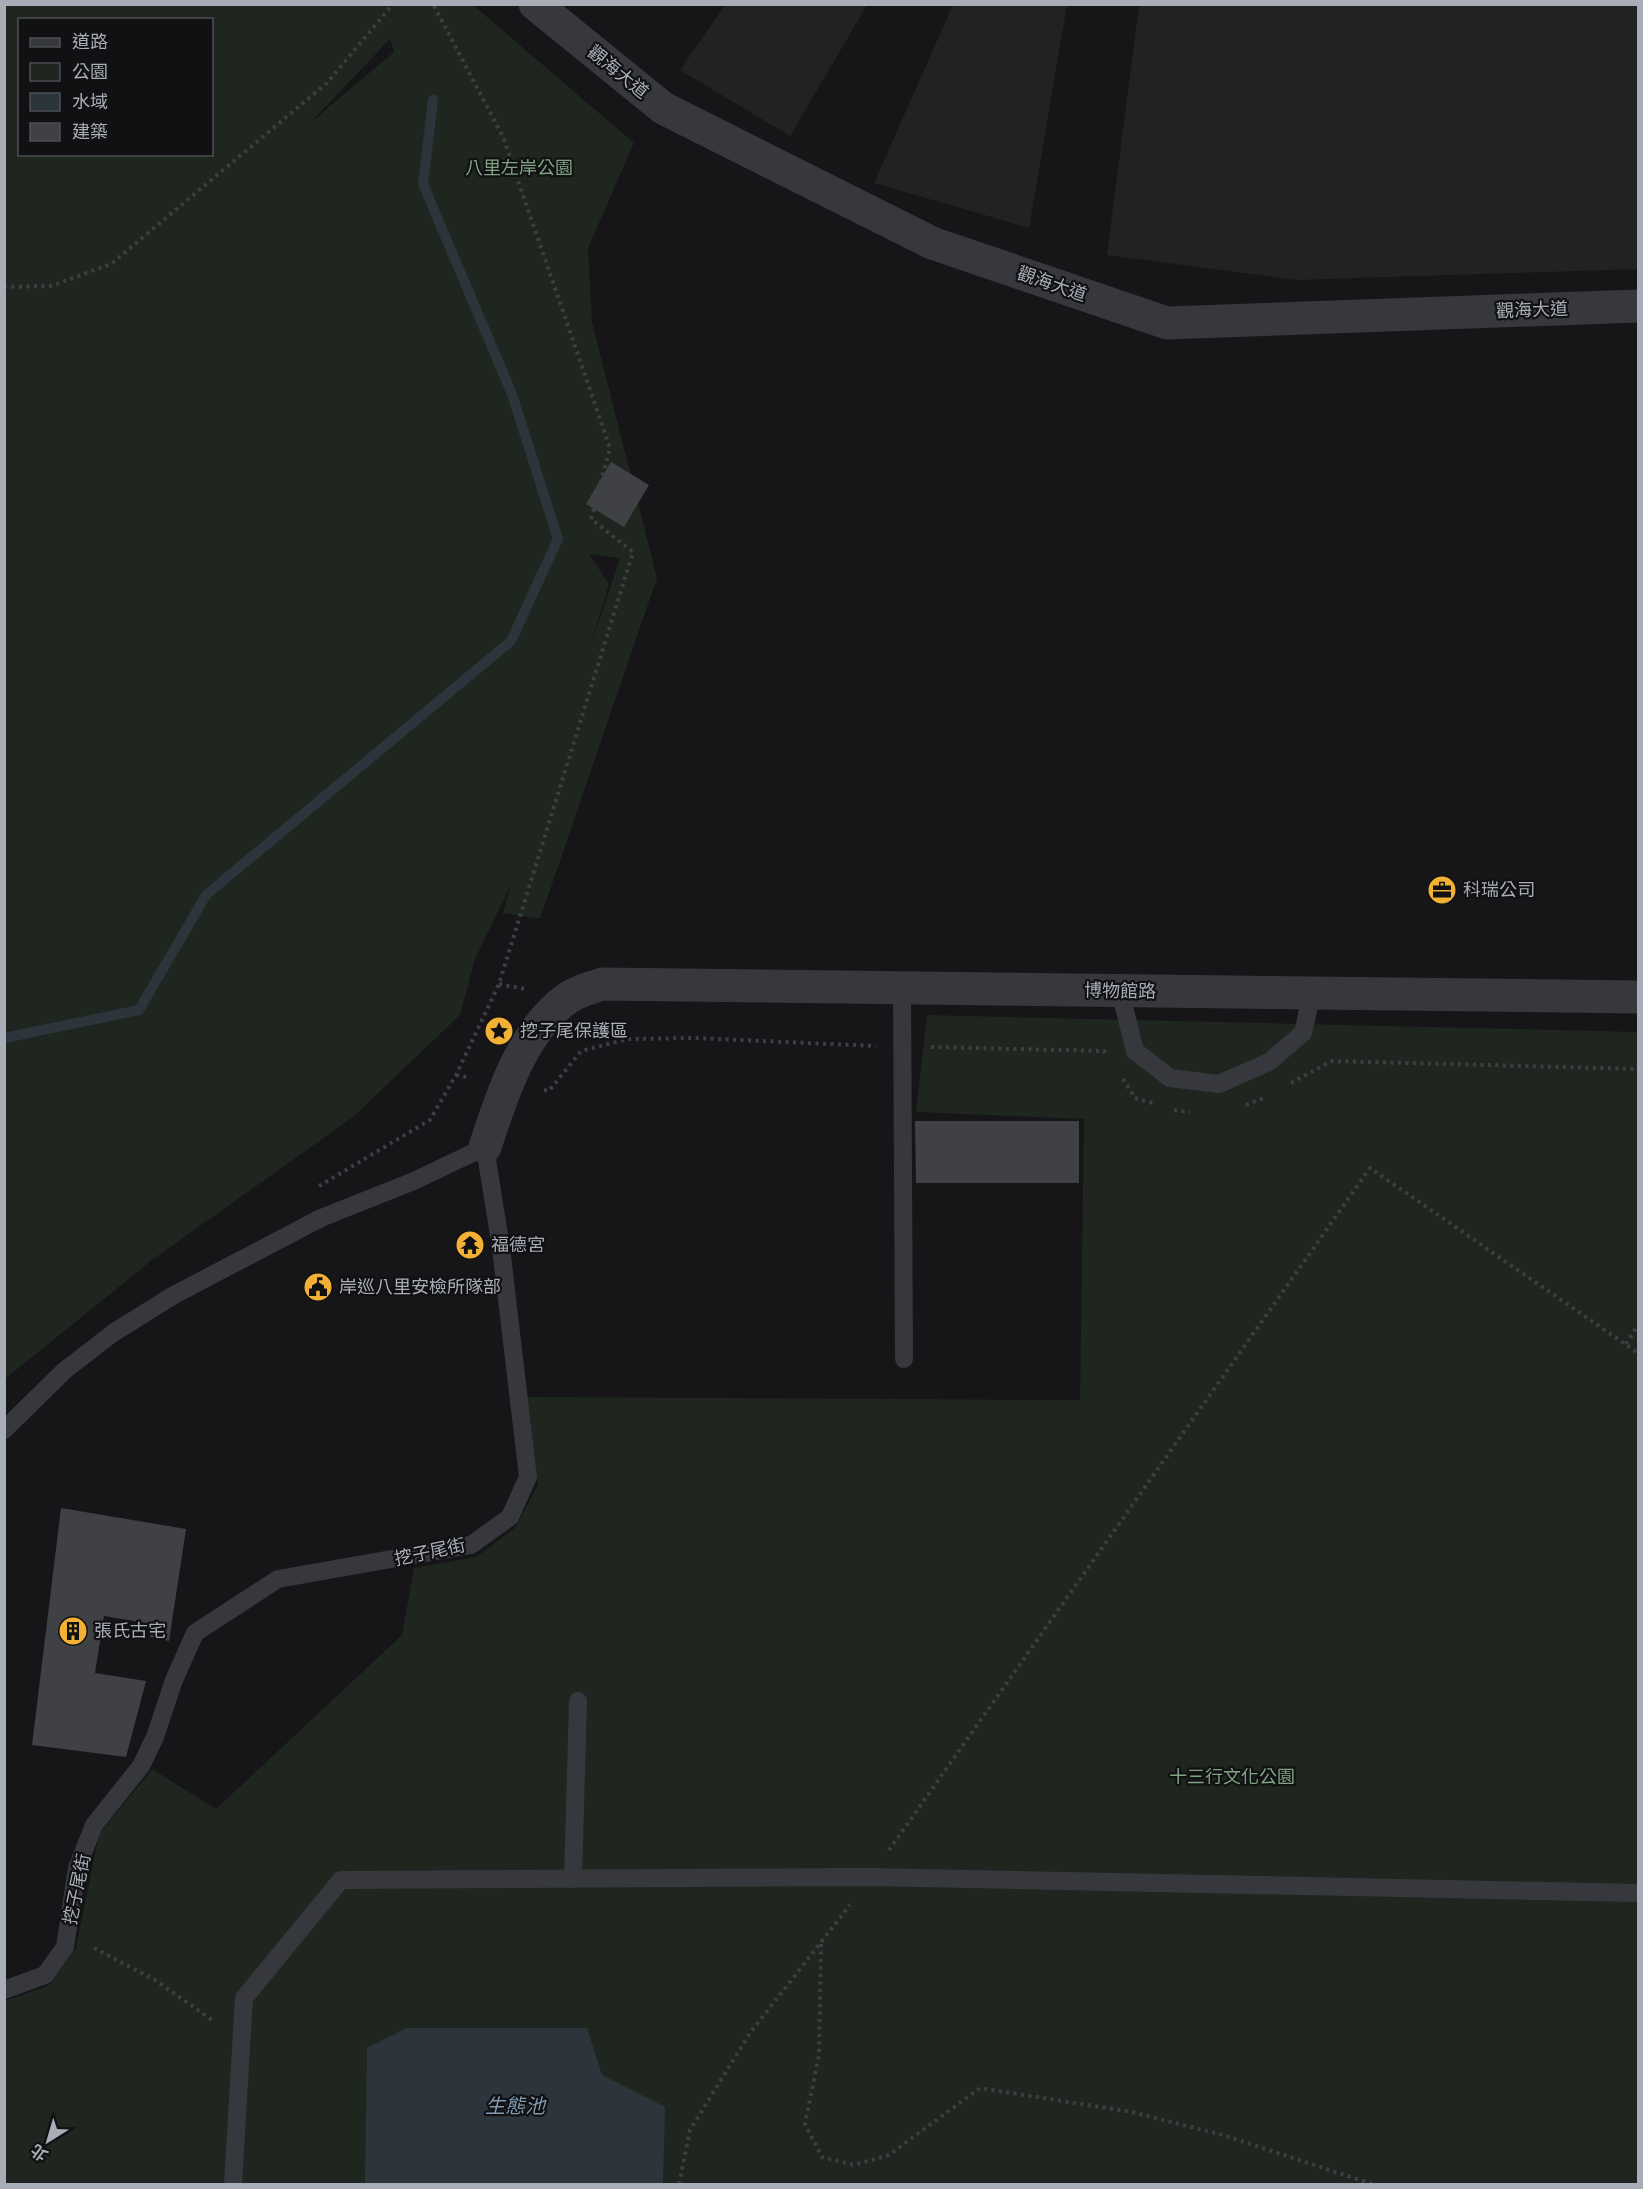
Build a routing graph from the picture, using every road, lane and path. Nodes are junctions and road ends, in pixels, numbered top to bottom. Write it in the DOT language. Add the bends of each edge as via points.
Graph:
graph roads {
  1 [pos="393,4"];
  2 [pos="433,4"];
  3 [pos="535,4"];
  4 [pos="4,287"];
  5 [pos="1638,306"];
  6 [pos="602,984"];
  7 [pos="902,987"];
  8 [pos="1120,991"];
  9 [pos="1312,993"];
  10 [pos="1638,997"];
  11 [pos="901,1047"];
  12 [pos="1110,1060"];
  13 [pos="1638,1069"];
  14 [pos="1116,1070"];
  15 [pos="456,1075"];
  16 [pos="505,1084"];
  17 [pos="1283,1088"];
  18 [pos="1273,1093"];
  19 [pos="1242,1106"];
  20 [pos="1195,1111"];
  21 [pos="485,1147"];
  22 [pos="1638,1325"];
  23 [pos="1626,1344"];
  24 [pos="1638,1353"];
  25 [pos="904,1359"];
  26 [pos="4,1430"];
  27 [pos="578,1701"];
  28 [pos="870,1877"];
  29 [pos="573,1878"];
  30 [pos="1638,1893"];
  31 [pos="821,1944"];
  32 [pos="60,1953"];
  33 [pos="4,1990"];
  34 [pos="241,2044"];
  35 [pos="233,2184"];
  36 [pos="679,2184"];
  37 [pos="1372,2184"];
  1 -- 4 [label="path" via="327,83 111,264 51,286"];
  2 -- 15 [label="path" via="503,137 610,448 591,519 633,552 499,984"];
  3 -- 5 [label="street, 觀海大道" via="663,108 725,140 932,243 1167,323"];
  6 -- 7 [label="street, 博物館路"];
  6 -- 16 [label="street, 挖子尾街" via="568,997 543,1020"];
  7 -- 8 [label="street, 博物館路"];
  7 -- 11 [label="lane"];
  8 -- 9 [label="street, 博物館路"];
  8 -- 9 [label="lane" via="1135,1051 1170,1078 1219,1084 1269,1062 1303,1033"];
  9 -- 10 [label="street, 博物館路"];
  11 -- 12 [label="path" via="1104,1051"];
  11 -- 16 [label="path" via="628,1039 581,1051 549,1091"];
  11 -- 25 [label="lane"];
  13 -- 17 [label="path" via="1332,1061"];
  14 -- 20 [label="path" via="1135,1098 1183,1112"];
  16 -- 21 [label="street, 挖子尾街"];
  18 -- 19 [label="path"];
  21 -- 26 [label="lane" via="321,1218 174,1295 113,1333 64,1371"];
  21 -- 32 [label="lane, 挖子尾街" via="528,1477 510,1517 471,1545 278,1579 195,1633 141,1767 94,1825 77,1868 65,1947"];
  22 -- 23 [label="path"];
  23 -- 24 [label="path"];
  23 -- 28 [label="path" via="1370,1168"];
  27 -- 29 [label="lane"];
  28 -- 29 [label="lane"];
  28 -- 30 [label="lane"];
  28 -- 31 [label="path"];
  29 -- 34 [label="lane" via="340,1880 244,1998"];
  31 -- 36 [label="path" via="750,2033 690,2130"];
  31 -- 37 [label="path" via="819,2055 804,2124 822,2157 854,2165 888,2155 980,2088 1132,2112 1223,2135"];
  32 -- 33 [label="lane, 挖子尾街" via="45,1975"];
  32 -- 34 [label="path" via="90,1946 113,1956 155,1980"];
  34 -- 35 [label="lane"];
}
